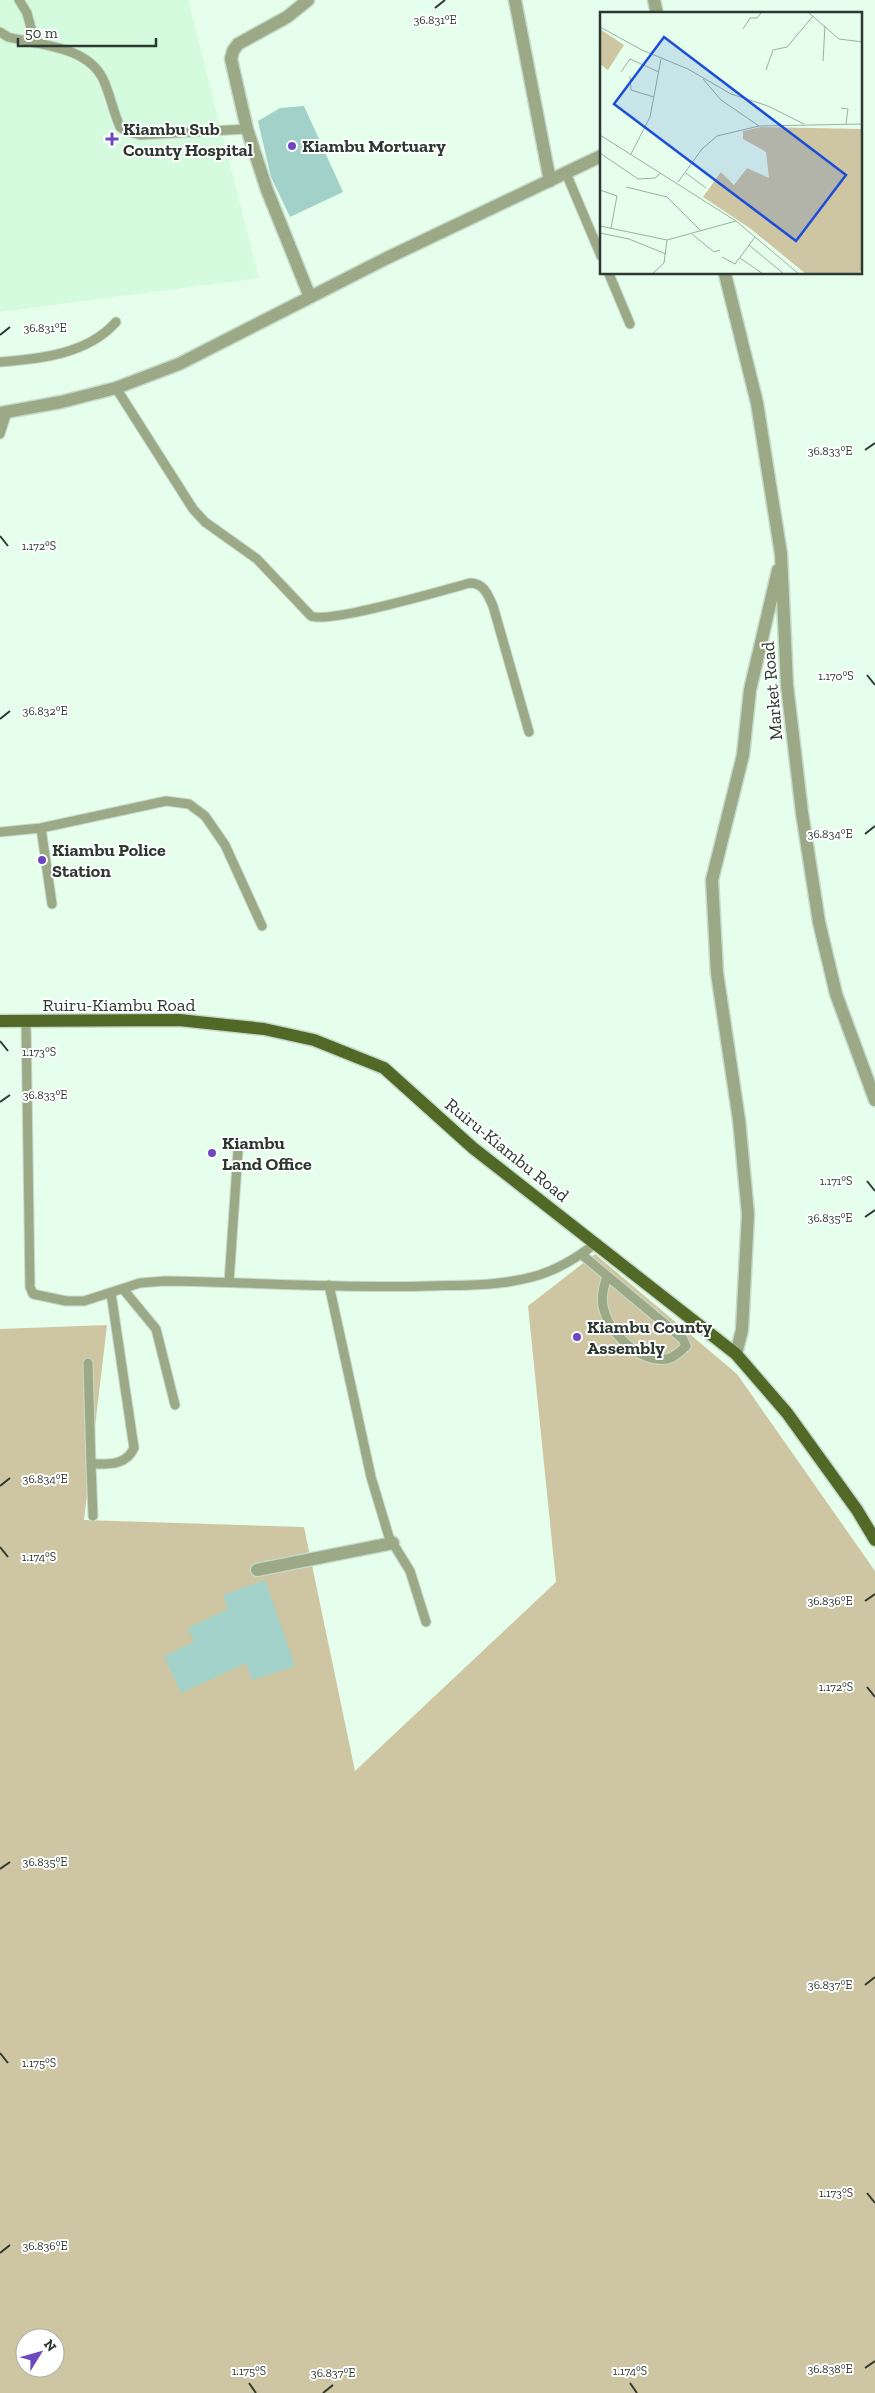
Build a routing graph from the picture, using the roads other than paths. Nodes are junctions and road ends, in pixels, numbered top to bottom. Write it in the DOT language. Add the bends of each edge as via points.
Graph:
graph roads {
  1 [pos="19,0"];
  2 [pos="308,0"];
  3 [pos="515,0"];
  4 [pos="0,32"];
  5 [pos="35,44"];
  6 [pos="247,129"];
  7 [pos="600,156"];
  8 [pos="566,173"];
  9 [pos="550,181"];
  10 [pos="600,254"];
  11 [pos="609,275"];
  12 [pos="725,275"];
  13 [pos="310,297"];
  14 [pos="116,322"];
  15 [pos="630,324"];
  16 [pos="0,362"];
  17 [pos="116,388"];
  18 [pos="4,412"];
  19 [pos="0,434"];
  20 [pos="781,554"];
  21 [pos="528,732"];
  22 [pos="41,828"];
  23 [pos="0,832"];
  24 [pos="52,904"];
  25 [pos="262,926"];
  26 [pos="0,1022"];
  27 [pos="26,1022"];
  28 [pos="875,1100"];
  29 [pos="238,1151"];
  30 [pos="596,1243"];
  31 [pos="581,1254"];
  32 [pos="607,1276"];
  33 [pos="229,1282"];
  34 [pos="329,1285"];
  35 [pos="123,1289"];
  36 [pos="111,1293"];
  37 [pos="736,1354"];
  38 [pos="88,1363"];
  39 [pos="175,1405"];
  40 [pos="90,1464"];
  41 [pos="93,1516"];
  42 [pos="875,1540"];
  43 [pos="393,1543"];
  44 [pos="258,1570"];
  45 [pos="426,1622"];
  1 -- 5 [label="lane"];
  2 -- 6 [label="street" via="287,17 238,44 233,51 230,59"];
  3 -- 9 [label="street"];
  4 -- 5 [label="lane"];
  5 -- 6 [label="lane" via="73,53 89,62 103,80 120,127 126,131 140,135"];
  6 -- 13 [label="street" via="267,190"];
  7 -- 8 [label="street"];
  8 -- 9 [label="street"];
  8 -- 10 [label="lane"];
  9 -- 13 [label="street"];
  11 -- 15 [label="lane"];
  12 -- 20 [label="street, Market Road" via="757,403"];
  13 -- 17 [label="street" via="179,364"];
  14 -- 16 [label="lane" via="106,334 69,351 30,360"];
  17 -- 18 [label="street"];
  17 -- 21 [label="lane" via="193,509 205,522 257,559 311,616 322,619 470,583 480,585 493,606"];
  18 -- 19 [label="lane"];
  20 -- 28 [label="street, Market Road" via="787,685 819,922 836,994"];
  20 -- 37 [label="street" via="750,690 743,755 712,880 717,973 748,1214 743,1320"];
  22 -- 23 [label="lane"];
  22 -- 24 [label="lane"];
  22 -- 25 [label="lane" via="166,801 189,804 205,816 225,845"];
  26 -- 27 [label="main road, Ruiru-Kiambu Road"];
  27 -- 30 [label="main road, Ruiru-Kiambu Road" via="179,1020 264,1029 314,1040 384,1068 473,1148"];
  27 -- 36 [label="lane" via="32,1294 84,1301"];
  29 -- 33 [label="lane"];
  30 -- 31 [label="lane"];
  30 -- 37 [label="main road, Ruiru-Kiambu Road"];
  31 -- 32 [label="lane"];
  31 -- 34 [label="lane" via="549,1271 510,1281 402,1287"];
  32 -- 32 [label="lane" via="683,1339 686,1346 668,1359 642,1355 631,1348 610,1322 603,1307"];
  33 -- 34 [label="lane"];
  33 -- 35 [label="lane" via="140,1283"];
  34 -- 43 [label="lane" via="371,1477"];
  35 -- 36 [label="lane"];
  35 -- 39 [label="lane" via="156,1329"];
  36 -- 40 [label="lane" via="134,1448 122,1462"];
  37 -- 42 [label="main road, Ruiru-Kiambu Road" via="787,1413"];
  38 -- 40 [label="lane"];
  40 -- 41 [label="lane"];
  43 -- 44 [label="street"];
  43 -- 45 [label="lane" via="410,1571"];
}
